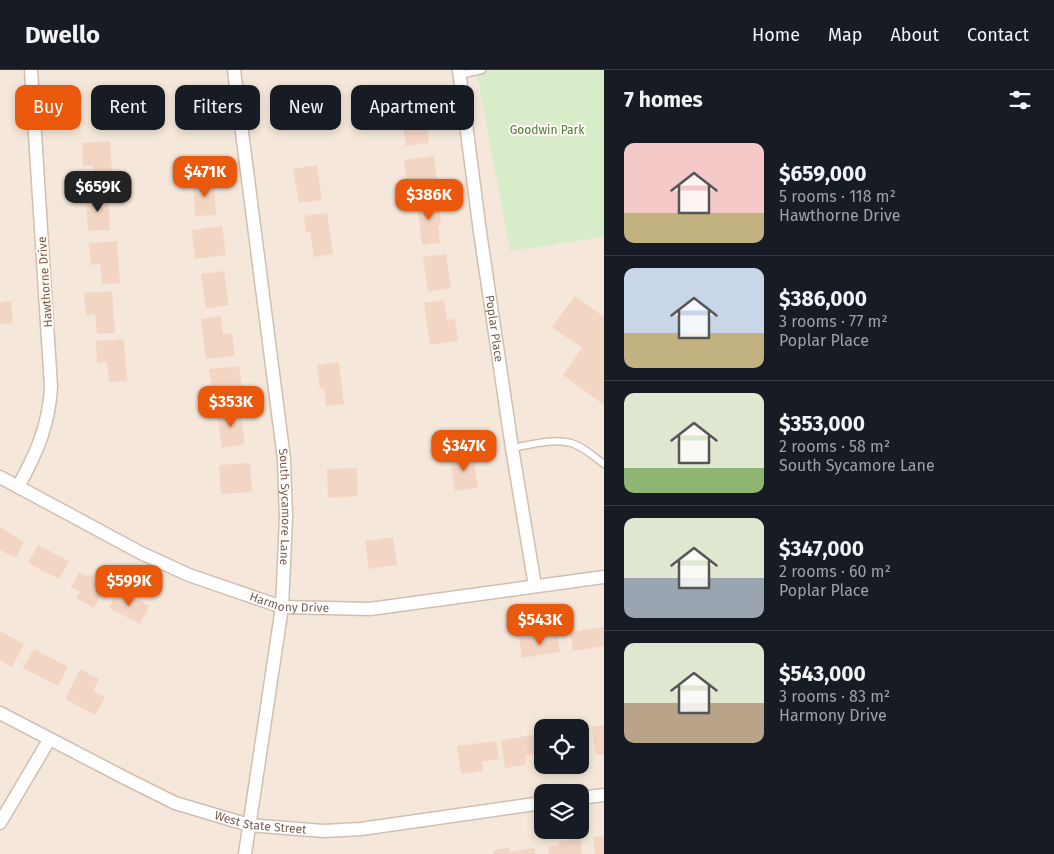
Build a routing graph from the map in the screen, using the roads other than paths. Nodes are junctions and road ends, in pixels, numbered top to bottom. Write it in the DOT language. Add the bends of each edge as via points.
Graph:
graph roads {
  1 [pos="31,70"];
  2 [pos="234,70"];
  3 [pos="482,70"];
  4 [pos="460,72"];
  5 [pos="512,448"];
  6 [pos="604,464"];
  7 [pos="0,478"];
  8 [pos="18,487"];
  9 [pos="604,577"];
  10 [pos="535,586"];
  11 [pos="282,608"];
  12 [pos="0,712"];
  13 [pos="49,740"];
  14 [pos="604,795"];
  15 [pos="589,797"];
  16 [pos="534,804"];
  17 [pos="0,823"];
  18 [pos="248,825"];
  19 [pos="245,854"];
  1 -- 8 [label="street, Hawthorne Drive" via="52,387 37,452"];
  2 -- 11 [label="street, South Sycamore Lane" via="284,460 286,517"];
  3 -- 4 [label="lane"];
  4 -- 5 [label="street, Poplar Place"];
  5 -- 6 [label="lane" via="551,442 572,443"];
  5 -- 10 [label="street, Poplar Place"];
  7 -- 8 [label="street, Harmony Drive"];
  8 -- 11 [label="street, Harmony Drive" via="188,575"];
  9 -- 10 [label="street, Harmony Drive"];
  10 -- 11 [label="street, Harmony Drive" via="370,609"];
  11 -- 18 [label="street, South Sycamore Lane"];
  12 -- 13 [label="street, West State Street"];
  13 -- 17 [label="street"];
  13 -- 18 [label="street, West State Street" via="175,802"];
  14 -- 15 [label="street"];
  16 -- 18 [label="street, West State Street" via="362,829 324,831"];
  18 -- 19 [label="street, South Sycamore Lane"];
}
